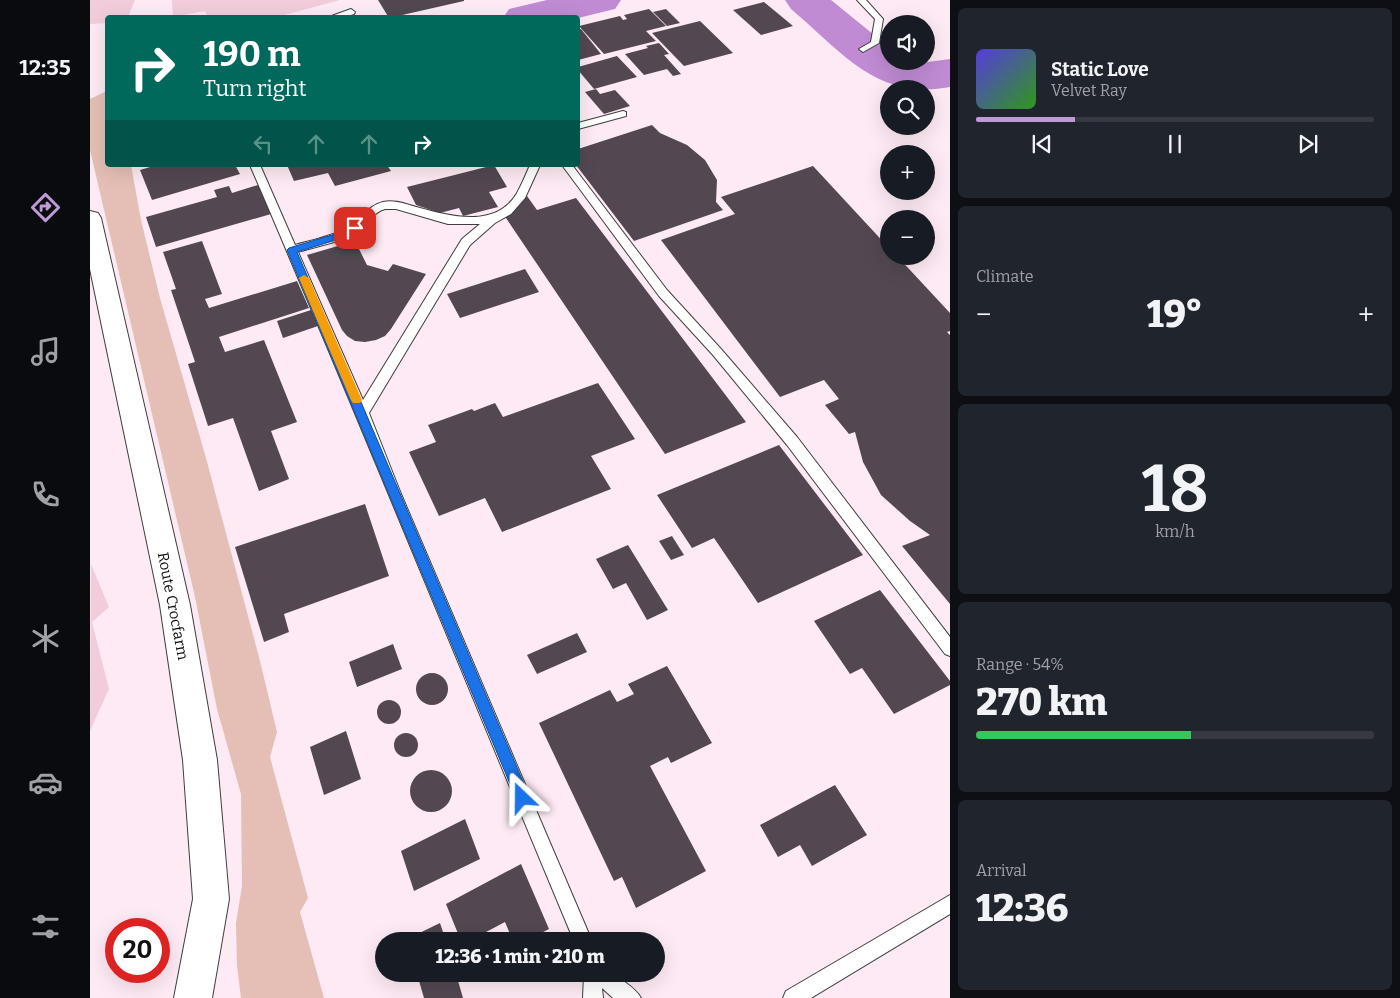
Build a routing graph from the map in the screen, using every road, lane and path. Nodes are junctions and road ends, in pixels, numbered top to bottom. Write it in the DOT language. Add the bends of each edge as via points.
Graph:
graph roads {
  1 [pos="861,0"];
  2 [pos="351,12"];
  3 [pos="340,15"];
  4 [pos="863,49"];
  5 [pos="623,114"];
  6 [pos="580,125"];
  7 [pos="256,167"];
  8 [pos="534,167"];
  9 [pos="568,167"];
  10 [pos="90,218"];
  11 [pos="491,220"];
  12 [pos="292,250"];
  13 [pos="362,413"];
  14 [pos="950,649"];
  15 [pos="950,904"];
  16 [pos="579,932"];
  17 [pos="593,982"];
  18 [pos="610,982"];
  19 [pos="193,998"];
  20 [pos="593,998"];
  21 [pos="631,998"];
  22 [pos="792,998"];
  1 -- 4 [label="lane" via="879,19 875,43"];
  2 -- 3 [label="lane"];
  5 -- 6 [label="lane"];
  7 -- 12 [label="lane"];
  8 -- 11 [label="lane" via="521,196"];
  9 -- 14 [label="lane" via="663,293 792,441"];
  10 -- 19 [label="street, Route Crocfarm" via="175,605 200,760 211,899"];
  11 -- 12 [label="lane" via="448,220 386,205 375,208 355,228"];
  11 -- 13 [label="lane" via="466,242"];
  12 -- 13 [label="lane"];
  13 -- 16 [label="lane"];
  15 -- 22 [label="lane"];
  17 -- 20 [label="lane"];
  18 -- 21 [label="lane"];
}
